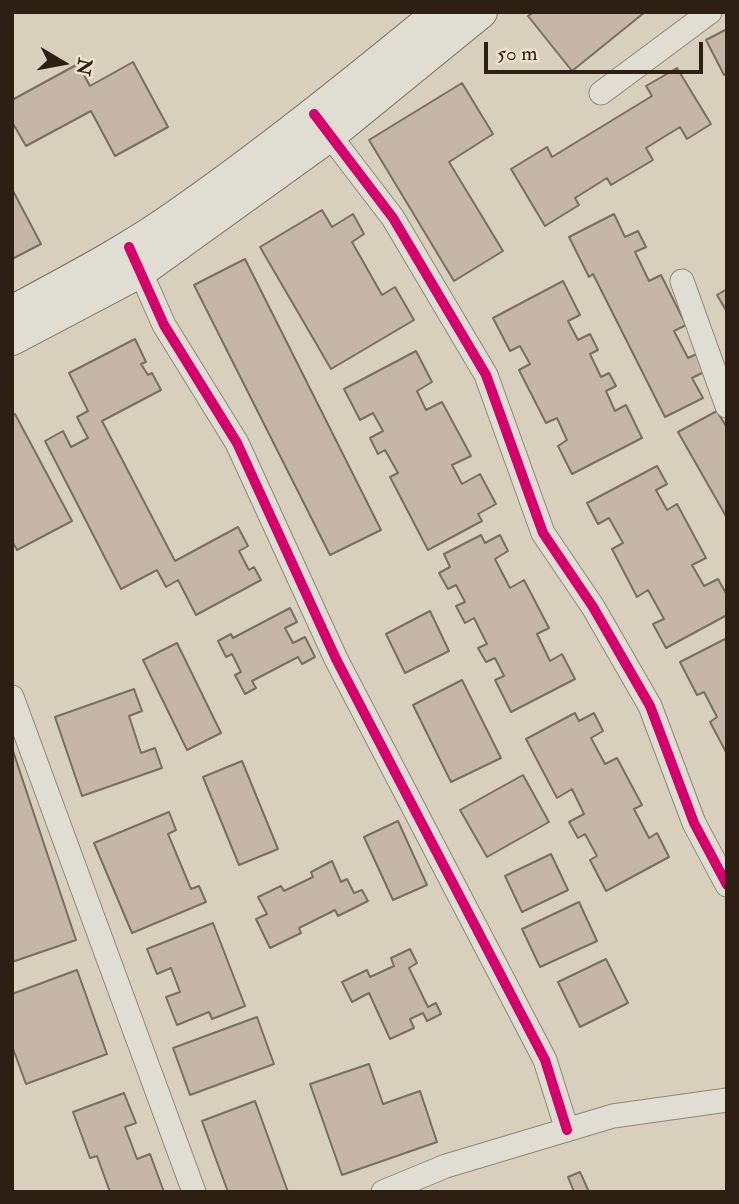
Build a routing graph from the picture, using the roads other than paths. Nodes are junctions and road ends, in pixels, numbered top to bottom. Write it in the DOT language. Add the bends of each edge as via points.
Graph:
graph roads {
  1 [pos="440,12"];
  2 [pos="481,12"];
  3 [pos="710,12"];
  4 [pos="601,93"];
  5 [pos="322,125"];
  6 [pos="135,259"];
  7 [pos="682,281"];
  8 [pos="12,312"];
  9 [pos="12,339"];
  10 [pos="727,406"];
  11 [pos="12,696"];
  12 [pos="727,886"];
  13 [pos="727,1100"];
  14 [pos="566,1130"];
  15 [pos="194,1192"];
  16 [pos="383,1192"];
  1 -- 5 [label="street"];
  2 -- 5 [label="street"];
  3 -- 4 [label="street"];
  5 -- 6 [label="street" via="169,221"];
  5 -- 12 [label="street" via="393,218 486,375 543,533 593,607 650,706 694,823"];
  6 -- 8 [label="street"];
  6 -- 9 [label="street"];
  6 -- 14 [label="street" via="164,325 237,443 336,659 545,1060"];
  7 -- 10 [label="street"];
  11 -- 15 [label="street"];
  13 -- 14 [label="street" via="613,1116"];
  14 -- 16 [label="street" via="446,1166"];
}
